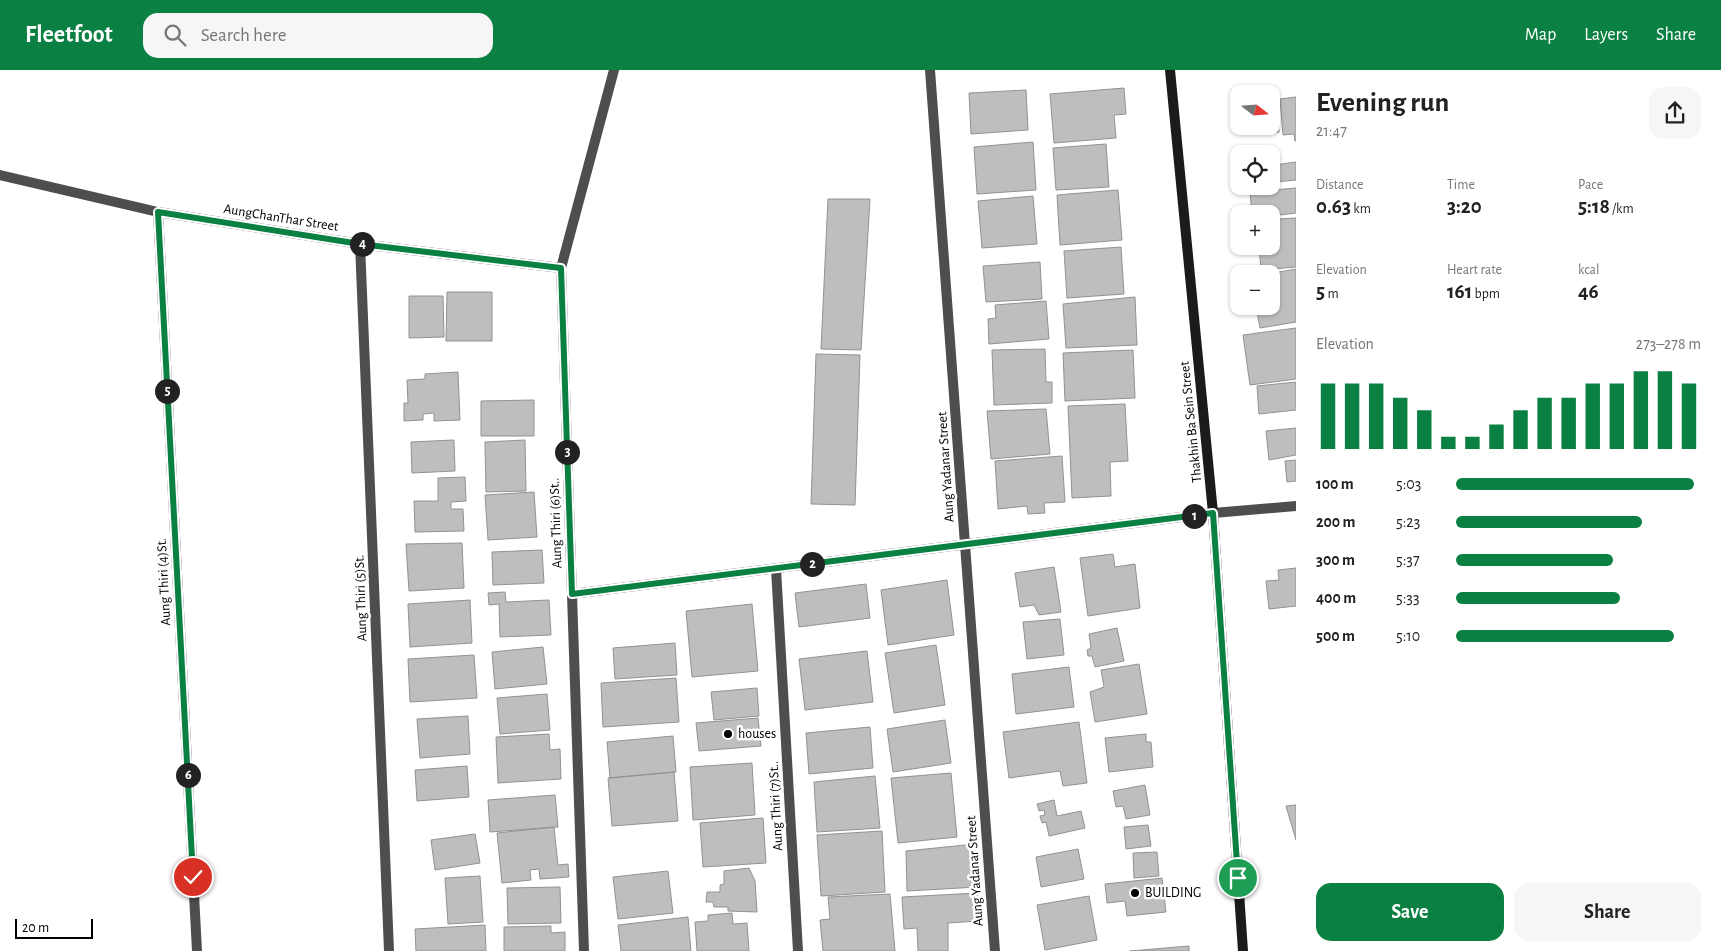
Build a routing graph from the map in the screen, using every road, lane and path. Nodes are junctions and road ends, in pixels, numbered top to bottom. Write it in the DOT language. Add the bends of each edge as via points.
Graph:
graph roads {
  1 [pos="614,70"];
  2 [pos="930,70"];
  3 [pos="1170,70"];
  4 [pos="0,175"];
  5 [pos="158,212"];
  6 [pos="360,244"];
  7 [pos="561,268"];
  8 [pos="1296,506"];
  9 [pos="1213,513"];
  10 [pos="965,546"];
  11 [pos="776,569"];
  12 [pos="572,594"];
  13 [pos="197,951"];
  14 [pos="389,951"];
  15 [pos="584,951"];
  16 [pos="798,951"];
  17 [pos="995,951"];
  18 [pos="1243,951"];
  1 -- 7 [label="street, Aung Thiri (6)St.."];
  2 -- 10 [label="street, Aung Yadanar Street"];
  3 -- 9 [label="street, Thakhin Ba Sein Street"];
  4 -- 5 [label="street, AungChanThar Street"];
  5 -- 6 [label="street, AungChanThar Street"];
  5 -- 13 [label="street, Aung Thiri (4)St."];
  6 -- 7 [label="street, AungChanThar Street"];
  6 -- 14 [label="street, Aung Thiri (5)St."];
  7 -- 12 [label="street, Aung Thiri (6)St.."];
  8 -- 9 [label="street"];
  9 -- 10 [label="street"];
  9 -- 18 [label="street, Thakhin Ba Sein Street"];
  10 -- 11 [label="street"];
  10 -- 17 [label="street, Aung Yadanar Street"];
  11 -- 12 [label="street"];
  11 -- 16 [label="street, Aung Thiri (7)St.."];
  12 -- 15 [label="street, Aung Thiri (6)St.."];
}
